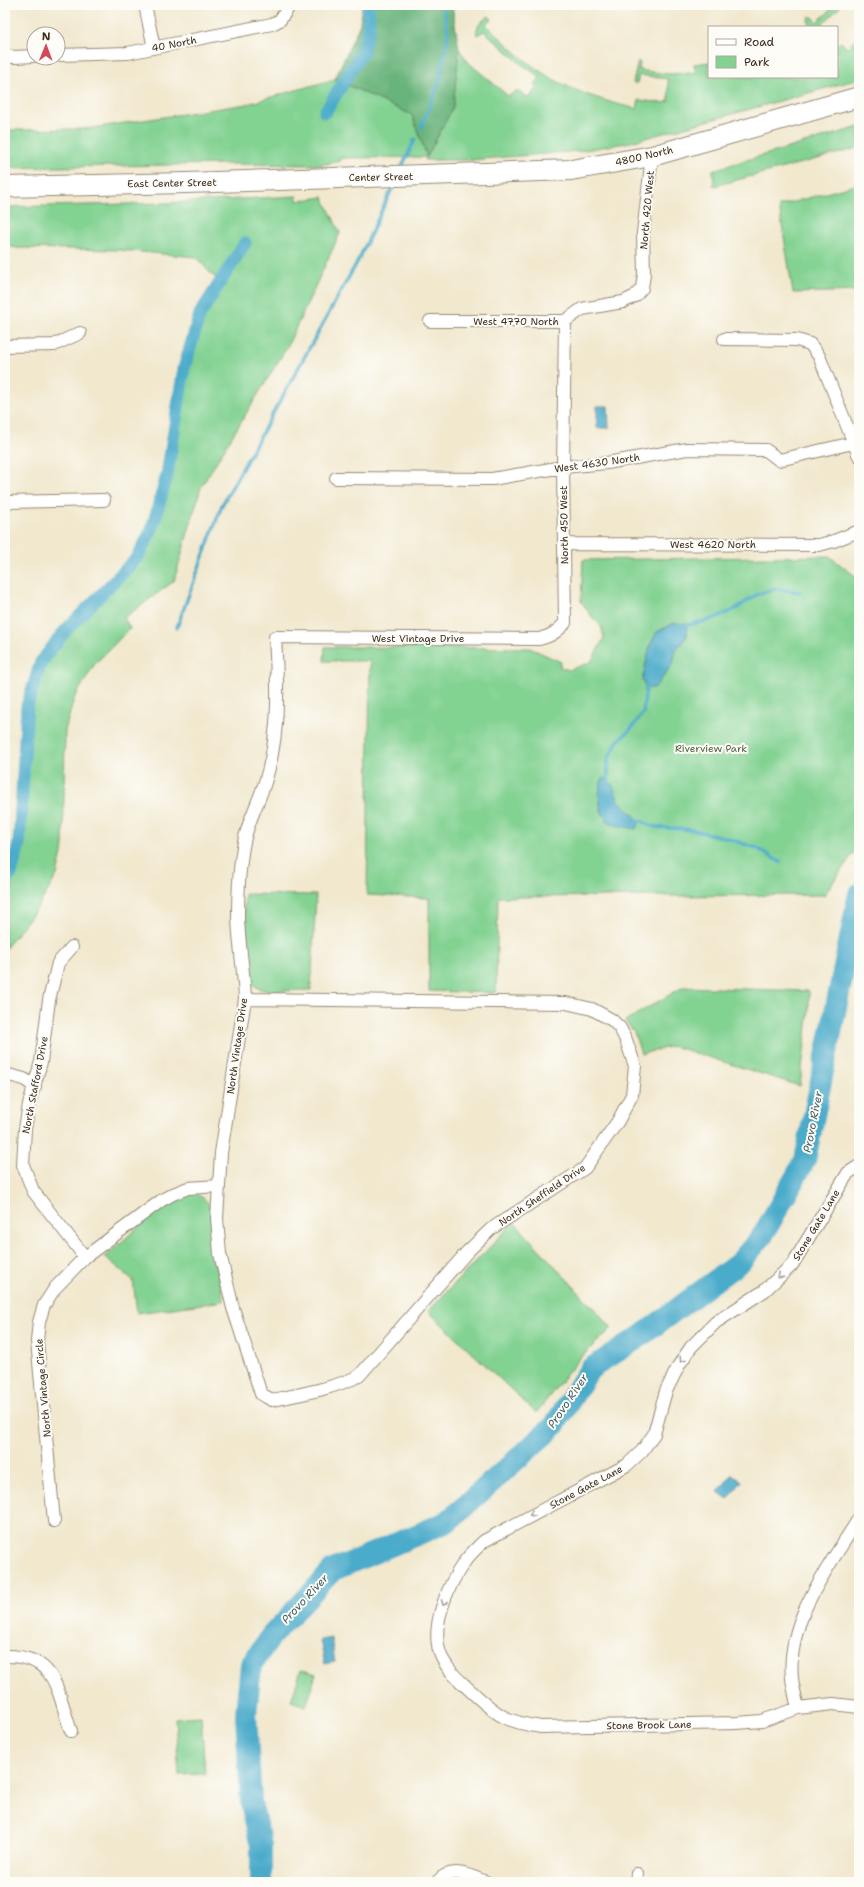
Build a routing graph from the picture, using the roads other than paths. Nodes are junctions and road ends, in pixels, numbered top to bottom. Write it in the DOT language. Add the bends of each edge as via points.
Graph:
graph roads {
  1 [pos="145,5"];
  2 [pos="288,9"];
  3 [pos="154,48"];
  4 [pos="66,55"];
  5 [pos="5,56"];
  6 [pos="26,56"];
  7 [pos="859,97"];
  8 [pos="652,156"];
  9 [pos="422,176"];
  10 [pos="340,178"];
  11 [pos="5,187"];
  12 [pos="642,288"];
  13 [pos="565,320"];
  14 [pos="430,321"];
  15 [pos="80,333"];
  16 [pos="724,339"];
  17 [pos="5,346"];
  18 [pos="853,443"];
  19 [pos="859,456"];
  20 [pos="563,467"];
  21 [pos="336,478"];
  22 [pos="104,500"];
  23 [pos="5,502"];
  24 [pos="859,531"];
  25 [pos="565,544"];
  26 [pos="559,631"];
  27 [pos="275,637"];
  28 [pos="72,947"];
  29 [pos="244,999"];
  30 [pos="5,1074"];
  31 [pos="35,1087"];
  32 [pos="859,1166"];
  33 [pos="218,1186"];
  34 [pos="85,1257"];
  35 [pos="272,1400"];
  36 [pos="859,1518"];
  37 [pos="54,1521"];
  38 [pos="5,1656"];
  39 [pos="453,1675"];
  40 [pos="859,1707"];
  41 [pos="798,1708"];
  42 [pos="71,1731"];
  43 [pos="437,1882"];
  44 [pos="486,1882"];
  1 -- 3 [label="street"];
  2 -- 3 [label="street, 40 North" via="272,24"];
  3 -- 4 [label="street, 40 North" via="128,53"];
  5 -- 6 [label="street"];
  7 -- 8 [label="main road, 4800 North"];
  8 -- 9 [label="main road, 4800 North" via="571,170"];
  8 -- 12 [label="street, North 420 West" via="643,233"];
  9 -- 10 [label="main road, Center Street"];
  10 -- 11 [label="main road, East Center Street"];
  12 -- 13 [label="street, West 4770 North" via="635,296 623,302 582,309"];
  13 -- 14 [label="street, West 4770 North"];
  13 -- 20 [label="street, North 450 West"];
  15 -- 17 [label="street" via="54,345"];
  16 -- 18 [label="street" via="797,340 810,344 819,356"];
  18 -- 19 [label="street"];
  18 -- 20 [label="street, West 4630 North" via="779,460 766,450 687,449 607,463"];
  20 -- 21 [label="street, West 4630 North" via="492,479"];
  20 -- 25 [label="street, North 450 West"];
  22 -- 23 [label="street"];
  24 -- 25 [label="street, West 4620 North" via="819,545"];
  25 -- 26 [label="street, North 450 West" via="565,623"];
  26 -- 27 [label="street, West Vintage Drive" via="539,639"];
  27 -- 29 [label="street, North Vintage Drive" via="278,683 276,734 266,779 244,842 240,875 238,918"];
  28 -- 31 [label="street, North Stafford Drive" via="58,964 49,1000"];
  29 -- 33 [label="street, North Vintage Drive"];
  29 -- 35 [label="street, North Sheffield Drive" via="566,1003 592,1009 612,1020 626,1040 635,1066 632,1095 618,1121 585,1168 491,1230 467,1252 374,1362 359,1376 328,1388"];
  30 -- 31 [label="street" via="24,1079"];
  31 -- 34 [label="street, North Stafford Drive" via="25,1129 23,1165 33,1191"];
  32 -- 39 [label="street, Stone Gate Lane, one-way" via="848,1172 792,1265 764,1291 716,1322 691,1347 678,1365 666,1391 654,1434 642,1451 627,1465 484,1541 466,1560 452,1583 438,1618 442,1658"];
  33 -- 34 [label="street, North Vintage Circle" via="188,1188 173,1194"];
  33 -- 35 [label="street, North Vintage Drive" via="220,1254 233,1308 261,1394"];
  34 -- 37 [label="street, North Vintage Circle" via="55,1288 44,1305 39,1322 37,1341"];
  36 -- 41 [label="street" via="809,1600 800,1622 793,1652 792,1678"];
  38 -- 42 [label="street" via="29,1659 47,1670 60,1691"];
  39 -- 41 [label="street, Stone Brook Lane" via="496,1713 519,1724 541,1727 737,1723 762,1721"];
  40 -- 41 [label="street, Stone Brook Lane" via="832,1704"];
  43 -- 44 [label="street" via="456,1872"];
}
